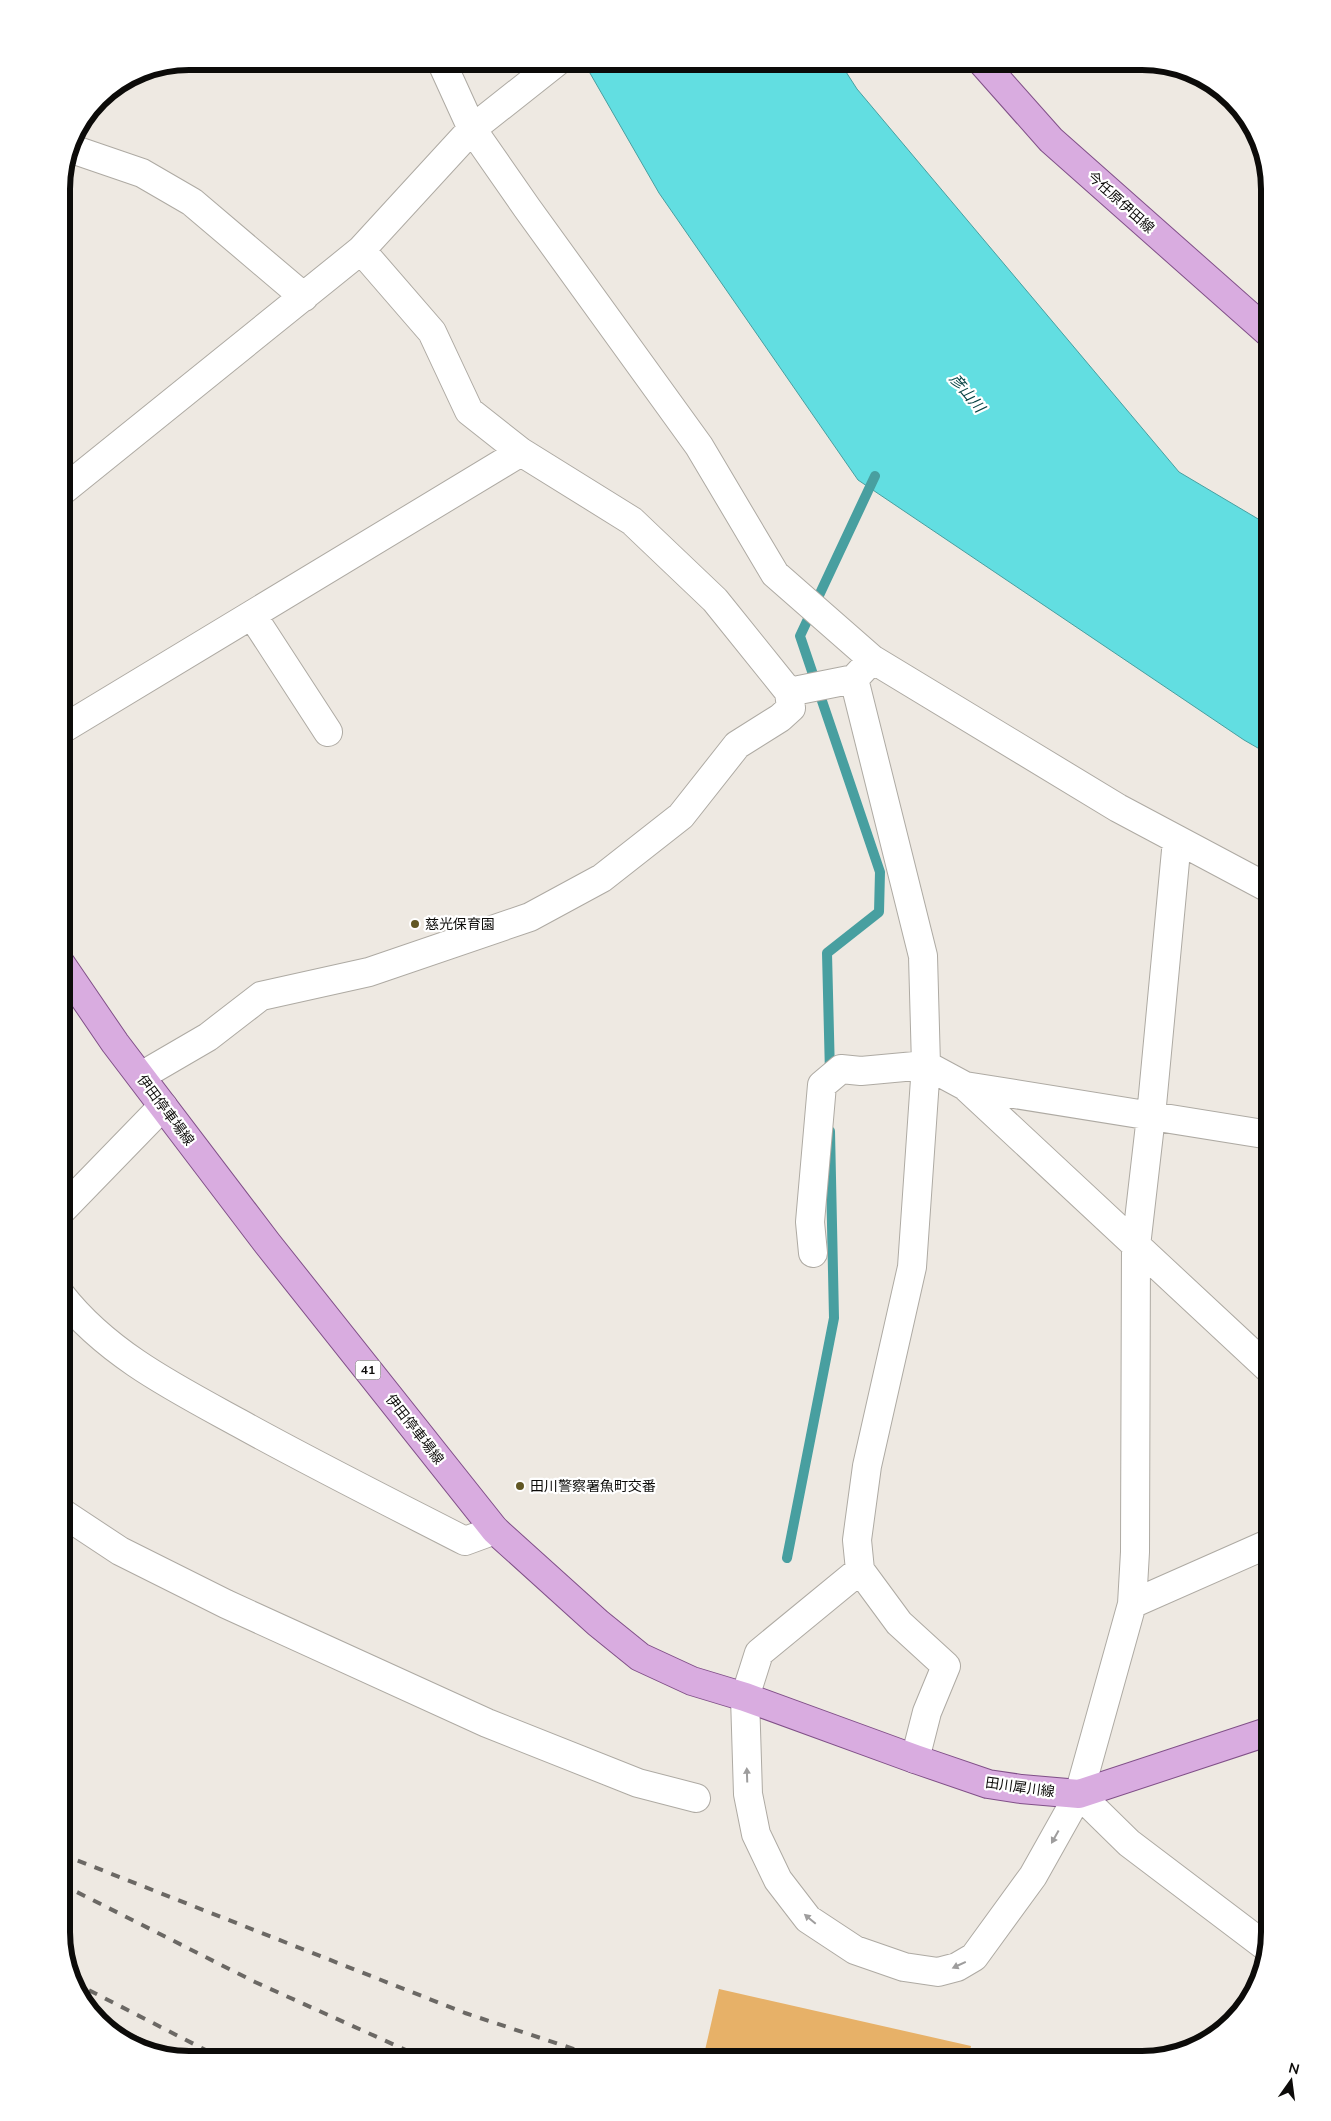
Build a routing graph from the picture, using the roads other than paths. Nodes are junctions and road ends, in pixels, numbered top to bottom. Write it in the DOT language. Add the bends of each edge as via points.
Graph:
graph roads {
  1 [pos="447,70"];
  2 [pos="547,70"];
  3 [pos="988,70"];
  4 [pos="481,122"];
  5 [pos="77,151"];
  6 [pos="361,250"];
  7 [pos="304,297"];
  8 [pos="1261,326"];
  9 [pos="521,452"];
  10 [pos="70,486"];
  11 [pos="252,615"];
  12 [pos="872,659"];
  13 [pos="846,681"];
  14 [pos="792,692"];
  15 [pos="70,725"];
  16 [pos="328,732"];
  17 [pos="1177,840"];
  18 [pos="1261,883"];
  19 [pos="70,977"];
  20 [pos="926,1065"];
  21 [pos="140,1076"];
  22 [pos="965,1086"];
  23 [pos="163,1106"];
  24 [pos="1151,1116"];
  25 [pos="1261,1134"];
  26 [pos="70,1202"];
  27 [pos="1136,1246"];
  28 [pos="813,1254"];
  29 [pos="70,1305"];
  30 [pos="1261,1362"];
  31 [pos="70,1518"];
  32 [pos="495,1530"];
  33 [pos="1261,1547"];
  34 [pos="860,1570"];
  35 [pos="1132,1604"];
  36 [pos="745,1697"];
  37 [pos="1261,1734"];
  38 [pos="915,1759"];
  39 [pos="1079,1794"];
  40 [pos="696,1798"];
  41 [pos="1260,1942"];
  1 -- 4 [label="street"];
  2 -- 4 [label="street"];
  3 -- 8 [label="main road, 今任原伊田線" via="1051,140"];
  4 -- 6 [label="street"];
  4 -- 12 [label="street" via="527,208 699,446 775,574"];
  5 -- 7 [label="street" via="142,172 192,202"];
  6 -- 7 [label="street"];
  6 -- 9 [label="street" via="432,332 469,411"];
  7 -- 10 [label="street"];
  9 -- 11 [label="street"];
  9 -- 14 [label="street" via="632,521 715,600"];
  11 -- 15 [label="street"];
  11 -- 16 [label="street"];
  12 -- 13 [label="street"];
  12 -- 17 [label="street" via="1118,808"];
  13 -- 14 [label="street"];
  13 -- 20 [label="street" via="923,956"];
  14 -- 21 [label="street" via="791,708 737,745 681,816 602,878 530,917 369,972 261,996 208,1037"];
  17 -- 18 [label="street"];
  17 -- 24 [label="street"];
  19 -- 21 [label="main road, 伊田停車場線 / 41"];
  20 -- 22 [label="street"];
  20 -- 28 [label="street" via="861,1071 841,1069 822,1085 810,1222"];
  20 -- 34 [label="street" via="912,1267 867,1466 858,1540"];
  21 -- 23 [label="main road, 伊田停車場線 / 41"];
  22 -- 24 [label="street"];
  22 -- 27 [label="street"];
  23 -- 26 [label="street"];
  23 -- 32 [label="main road, 伊田停車場線 / 41" via="267,1243"];
  24 -- 25 [label="street"];
  24 -- 27 [label="street"];
  27 -- 30 [label="street"];
  27 -- 35 [label="street"];
  29 -- 32 [label="street" via="104,1341 151,1374 281,1446 465,1541"];
  31 -- 40 [label="street" via="120,1551 226,1604 486,1723 638,1784"];
  32 -- 36 [label="main road, 伊田停車場線 / 41" via="598,1623 640,1656 692,1681"];
  33 -- 35 [label="street"];
  34 -- 36 [label="street" via="760,1653"];
  34 -- 38 [label="street" via="899,1623 946,1666 927,1712"];
  35 -- 39 [label="street"];
  36 -- 38 [label="main road, 田川犀川線"];
  39 -- 36 [label="street, one-way" via="1033,1876 974,1957 957,1967 938,1972 904,1967 855,1950 808,1919 778,1880 756,1834 748,1794"];
  37 -- 39 [label="main road, 田川犀川線"];
  38 -- 39 [label="main road, 田川犀川線" via="988,1784"];
  39 -- 41 [label="street" via="1129,1843"];
}
